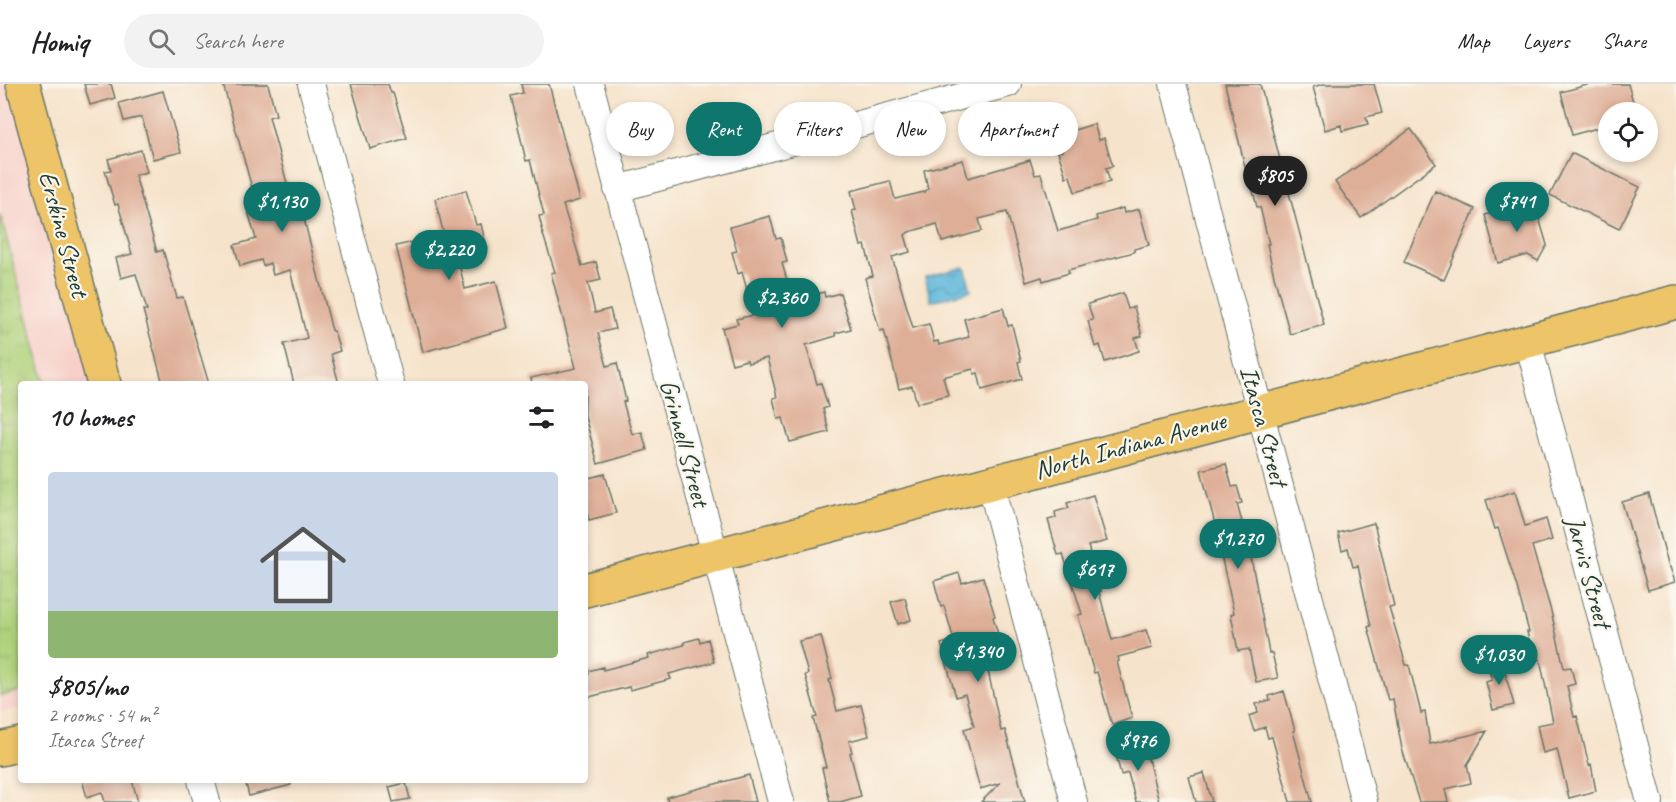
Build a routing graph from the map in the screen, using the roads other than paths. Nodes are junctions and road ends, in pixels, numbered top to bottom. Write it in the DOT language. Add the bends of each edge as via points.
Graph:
graph roads {
  1 [pos="23,84"];
  2 [pos="311,84"];
  3 [pos="590,84"];
  4 [pos="1008,84"];
  5 [pos="1173,84"];
  6 [pos="617,189"];
  7 [pos="1676,302"];
  8 [pos="1528,342"];
  9 [pos="103,381"];
  10 [pos="390,381"];
  11 [pos="1260,412"];
  12 [pos="990,482"];
  13 [pos="715,554"];
  14 [pos="588,589"];
  15 [pos="18,745"];
  16 [pos="0,749"];
  17 [pos="202,783"];
  18 [pos="207,802"];
  19 [pos="781,802"];
  20 [pos="1074,802"];
  21 [pos="1364,802"];
  22 [pos="1650,802"];
  1 -- 9 [label="main road, Erskine Street"];
  2 -- 10 [label="street"];
  3 -- 6 [label="street, Grinnell Street"];
  4 -- 6 [label="street"];
  5 -- 11 [label="street, Itasca Street"];
  6 -- 13 [label="street, Grinnell Street"];
  7 -- 8 [label="main road, North Indiana Avenue"];
  8 -- 11 [label="main road, North Indiana Avenue"];
  8 -- 22 [label="street, Jarvis Street"];
  11 -- 12 [label="main road, North Indiana Avenue"];
  11 -- 21 [label="street, Itasca Street"];
  12 -- 13 [label="main road, North Indiana Avenue"];
  12 -- 20 [label="street"];
  13 -- 14 [label="main road, North Indiana Avenue"];
  13 -- 19 [label="street, Grinnell Street"];
  15 -- 16 [label="main road"];
  17 -- 18 [label="street"];
}
